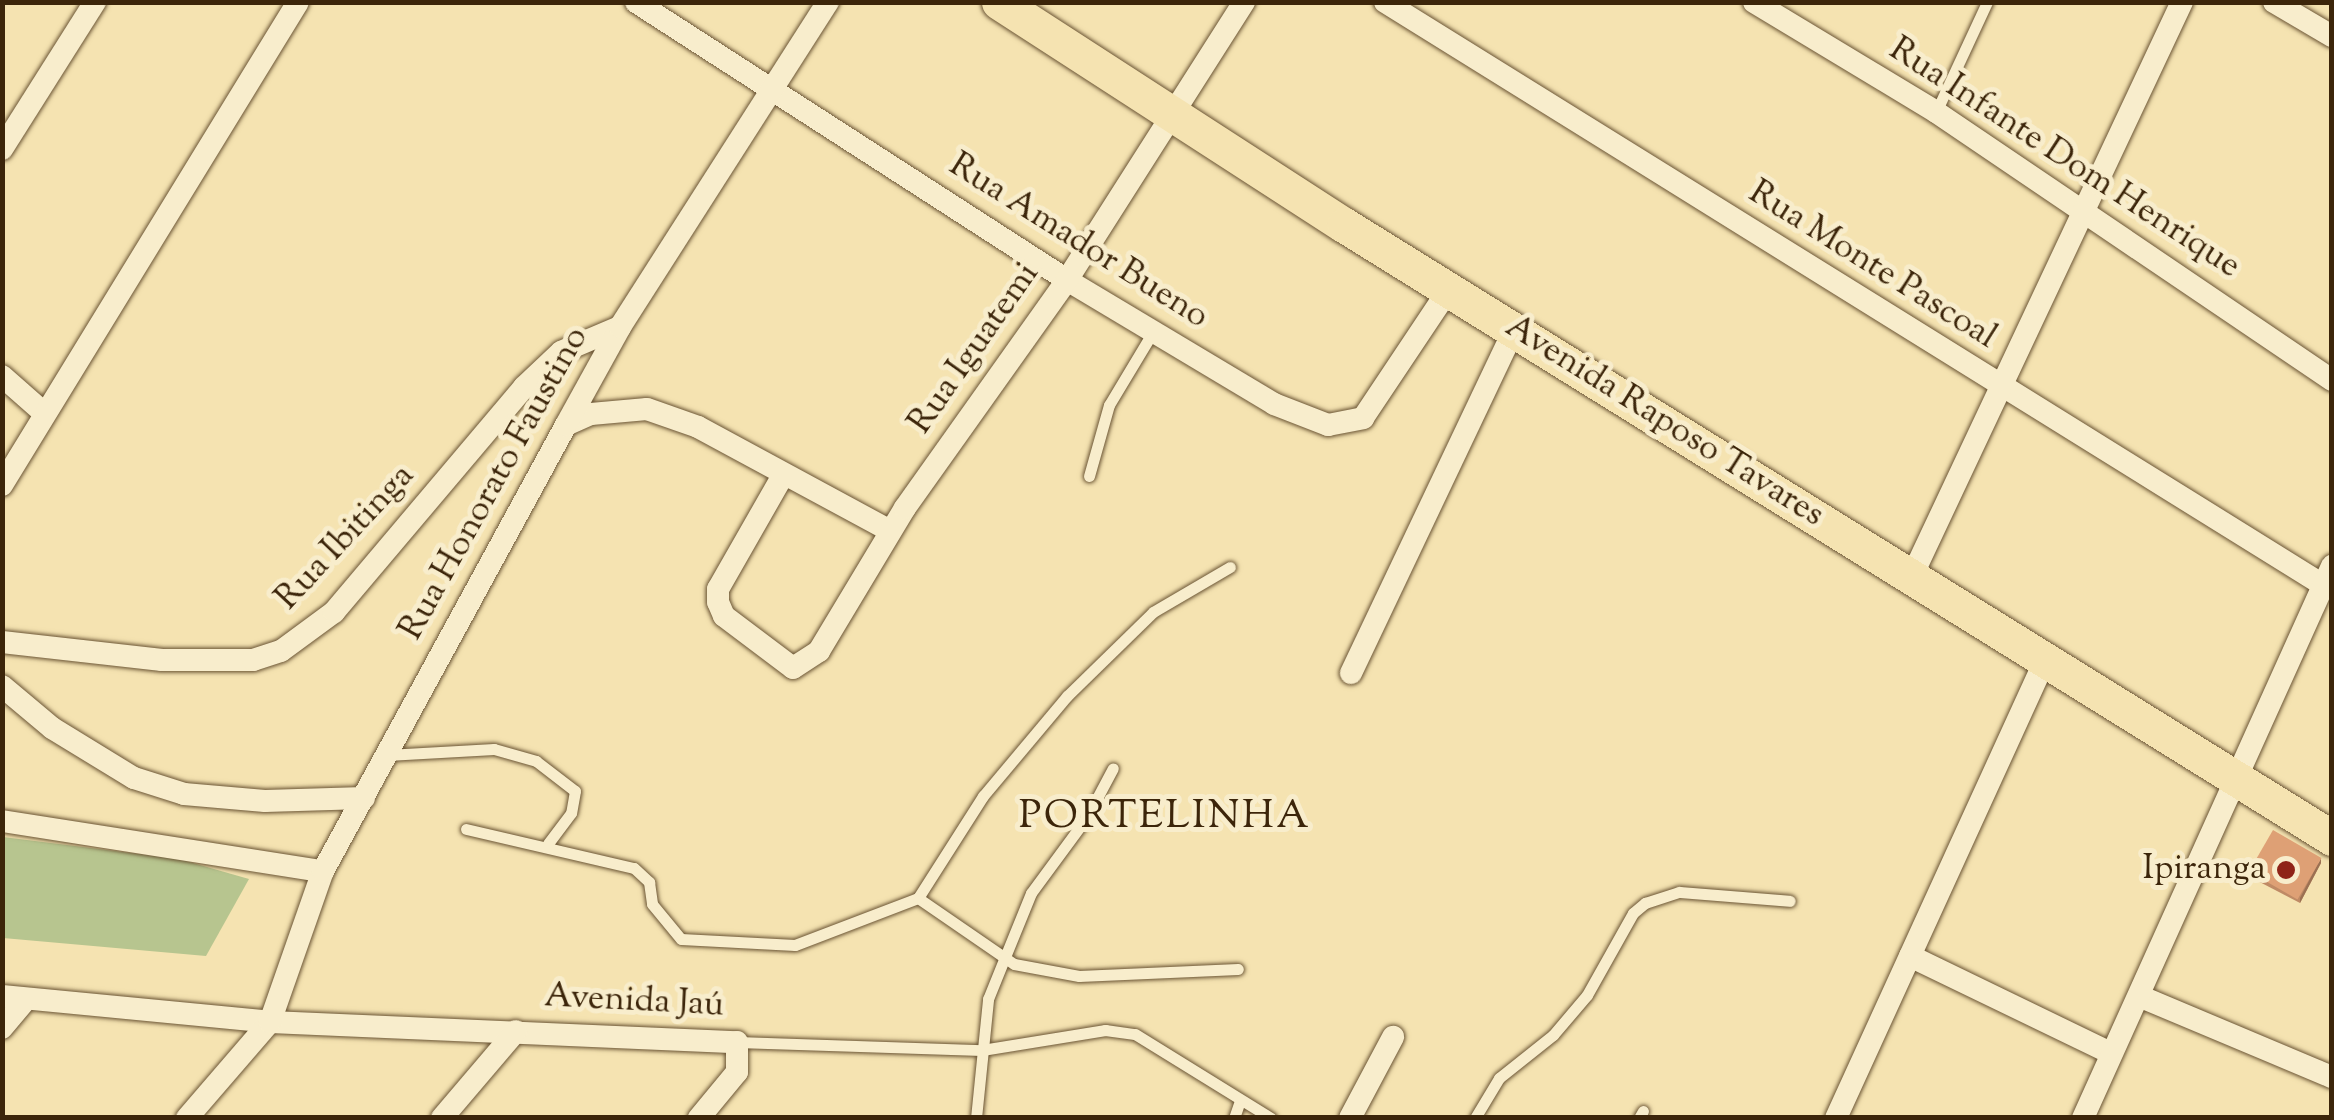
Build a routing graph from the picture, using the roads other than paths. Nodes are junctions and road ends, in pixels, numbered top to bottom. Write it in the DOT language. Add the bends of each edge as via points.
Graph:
graph roads {
  1 [pos="95,2"];
  2 [pos="298,2"];
  3 [pos="636,2"];
  4 [pos="828,2"];
  5 [pos="999,2"];
  6 [pos="1244,2"];
  7 [pos="1385,2"];
  8 [pos="1754,2"];
  9 [pos="1987,2"];
  10 [pos="2182,2"];
  11 [pos="2274,2"];
  12 [pos="1782,10"];
  13 [pos="2332,36"];
  14 [pos="773,90"];
  15 [pos="1173,109"];
  16 [pos="1936,112"];
  17 [pos="2,148"];
  18 [pos="2081,208"];
  19 [pos="1067,280"];
  20 [pos="1449,289"];
  21 [pos="620,327"];
  22 [pos="1154,330"];
  23 [pos="1514,330"];
  24 [pos="2,376"];
  25 [pos="2332,380"];
  26 [pos="1996,386"];
  27 [pos="44,413"];
  28 [pos="566,425"];
  29 [pos="1089,476"];
  30 [pos="782,477"];
  31 [pos="2,486"];
  32 [pos="890,532"];
  33 [pos="1230,567"];
  34 [pos="2327,575"];
  35 [pos="1912,576"];
  36 [pos="2,642"];
  37 [pos="2046,658"];
  38 [pos="1351,673"];
  39 [pos="2,686"];
  40 [pos="387,755"];
  41 [pos="1113,768"];
  42 [pos="2241,779"];
  43 [pos="364,798"];
  44 [pos="2,821"];
  45 [pos="466,828"];
  46 [pos="2332,838"];
  47 [pos="548,843"];
  48 [pos="324,872"];
  49 [pos="918,898"];
  50 [pos="1790,901"];
  51 [pos="1910,956"];
  52 [pos="1005,957"];
  53 [pos="1238,970"];
  54 [pos="2,996"];
  55 [pos="2139,996"];
  56 [pos="26,999"];
  57 [pos="270,1022"];
  58 [pos="2,1028"];
  59 [pos="516,1031"];
  60 [pos="1393,1037"];
  61 [pos="738,1042"];
  62 [pos="982,1050"];
  63 [pos="2111,1053"];
  64 [pos="2332,1076"];
  65 [pos="1240,1101"];
  66 [pos="187,1118"];
  67 [pos="442,1118"];
  68 [pos="699,1118"];
  69 [pos="976,1118"];
  70 [pos="1234,1118"];
  71 [pos="1271,1118"];
  72 [pos="1350,1118"];
  73 [pos="1475,1118"];
  74 [pos="1836,1118"];
  75 [pos="2083,1118"];
  1 -- 17 [label="street"];
  2 -- 27 [label="street"];
  3 -- 14 [label="street, Rua Amador Bueno"];
  4 -- 14 [label="street, Rua Honorato Faustino"];
  5 -- 15 [label="main road, Avenida Raposo Tavares"];
  6 -- 15 [label="street, Rua Iguatemi"];
  7 -- 26 [label="street, Rua Monte Pascoal"];
  8 -- 12 [label="street, Rua Infante Dom Henrique"];
  9 -- 16 [label="lane"];
  10 -- 18 [label="street"];
  11 -- 13 [label="street"];
  12 -- 16 [label="street, Rua Infante Dom Henrique"];
  14 -- 19 [label="street, Rua Amador Bueno"];
  14 -- 21 [label="street, Rua Honorato Faustino"];
  15 -- 19 [label="street, Rua Iguatemi"];
  15 -- 20 [label="main road, Avenida Raposo Tavares"];
  16 -- 18 [label="street, Rua Infante Dom Henrique"];
  18 -- 25 [label="street, Rua Infante Dom Henrique"];
  18 -- 26 [label="street"];
  19 -- 22 [label="street, Rua Amador Bueno"];
  19 -- 32 [label="street, Rua Iguatemi"];
  20 -- 22 [label="street, Rua Amador Bueno" via="1363,418 1328,425 1274,404"];
  20 -- 23 [label="main road, Avenida Raposo Tavares"];
  21 -- 28 [label="street, Rua Honorato Faustino"];
  21 -- 36 [label="street, Rua Ibitinga" via="561,352 524,387 334,612 281,651 253,660 162,660"];
  22 -- 29 [label="lane" via="1110,405"];
  23 -- 35 [label="main road, Avenida Raposo Tavares"];
  23 -- 38 [label="street"];
  24 -- 27 [label="street"];
  26 -- 34 [label="street, Rua Monte Pascoal"];
  26 -- 35 [label="street"];
  27 -- 31 [label="street"];
  28 -- 30 [label="street" via="590,414 647,409 698,427"];
  28 -- 40 [label="street, Rua Honorato Faustino"];
  30 -- 32 [label="street"];
  30 -- 32 [label="street, Rua Iguatemi" via="718,589 724,616 781,664 804,666 819,651"];
  33 -- 49 [label="lane" via="1153,612 1067,696 983,796"];
  34 -- 42 [label="street"];
  35 -- 37 [label="main road, Avenida Raposo Tavares"];
  37 -- 42 [label="main road, Avenida Raposo Tavares"];
  37 -- 51 [label="street"];
  39 -- 43 [label="street" via="52,728 134,778 184,794 265,801"];
  40 -- 43 [label="street, Rua Honorato Faustino"];
  40 -- 47 [label="lane" via="494,749 536,761 575,791 570,813"];
  41 -- 52 [label="lane" via="1087,817 1031,893"];
  42 -- 46 [label="main road, Avenida Raposo Tavares"];
  42 -- 55 [label="street"];
  43 -- 48 [label="street, Rua Honorato Faustino"];
  44 -- 48 [label="street"];
  45 -- 47 [label="lane"];
  47 -- 49 [label="lane" via="634,868 649,882 652,904 682,938 795,945"];
  48 -- 57 [label="street, Rua Honorato Faustino"];
  49 -- 52 [label="lane"];
  50 -- 73 [label="lane" via="1679,892 1645,903 1587,995 1553,1035 1500,1078"];
  51 -- 63 [label="street"];
  51 -- 74 [label="street"];
  52 -- 53 [label="lane" via="1079,976"];
  52 -- 62 [label="lane" via="988,999"];
  54 -- 56 [label="street, Avenida Jaú"];
  55 -- 63 [label="street"];
  55 -- 64 [label="street"];
  56 -- 57 [label="street, Avenida Jaú"];
  56 -- 58 [label="street"];
  57 -- 59 [label="street, Avenida Jaú"];
  57 -- 66 [label="street"];
  59 -- 61 [label="street, Avenida Jaú"];
  59 -- 67 [label="street"];
  60 -- 72 [label="street"];
  61 -- 62 [label="lane, Avenida Jaú"];
  61 -- 68 [label="street" via="738,1072"];
  62 -- 65 [label="lane, Avenida Jaú" via="1105,1030 1135,1034"];
  62 -- 69 [label="lane"];
  63 -- 75 [label="street"];
  65 -- 70 [label="lane"];
  65 -- 71 [label="lane, Avenida Jaú"];
}
